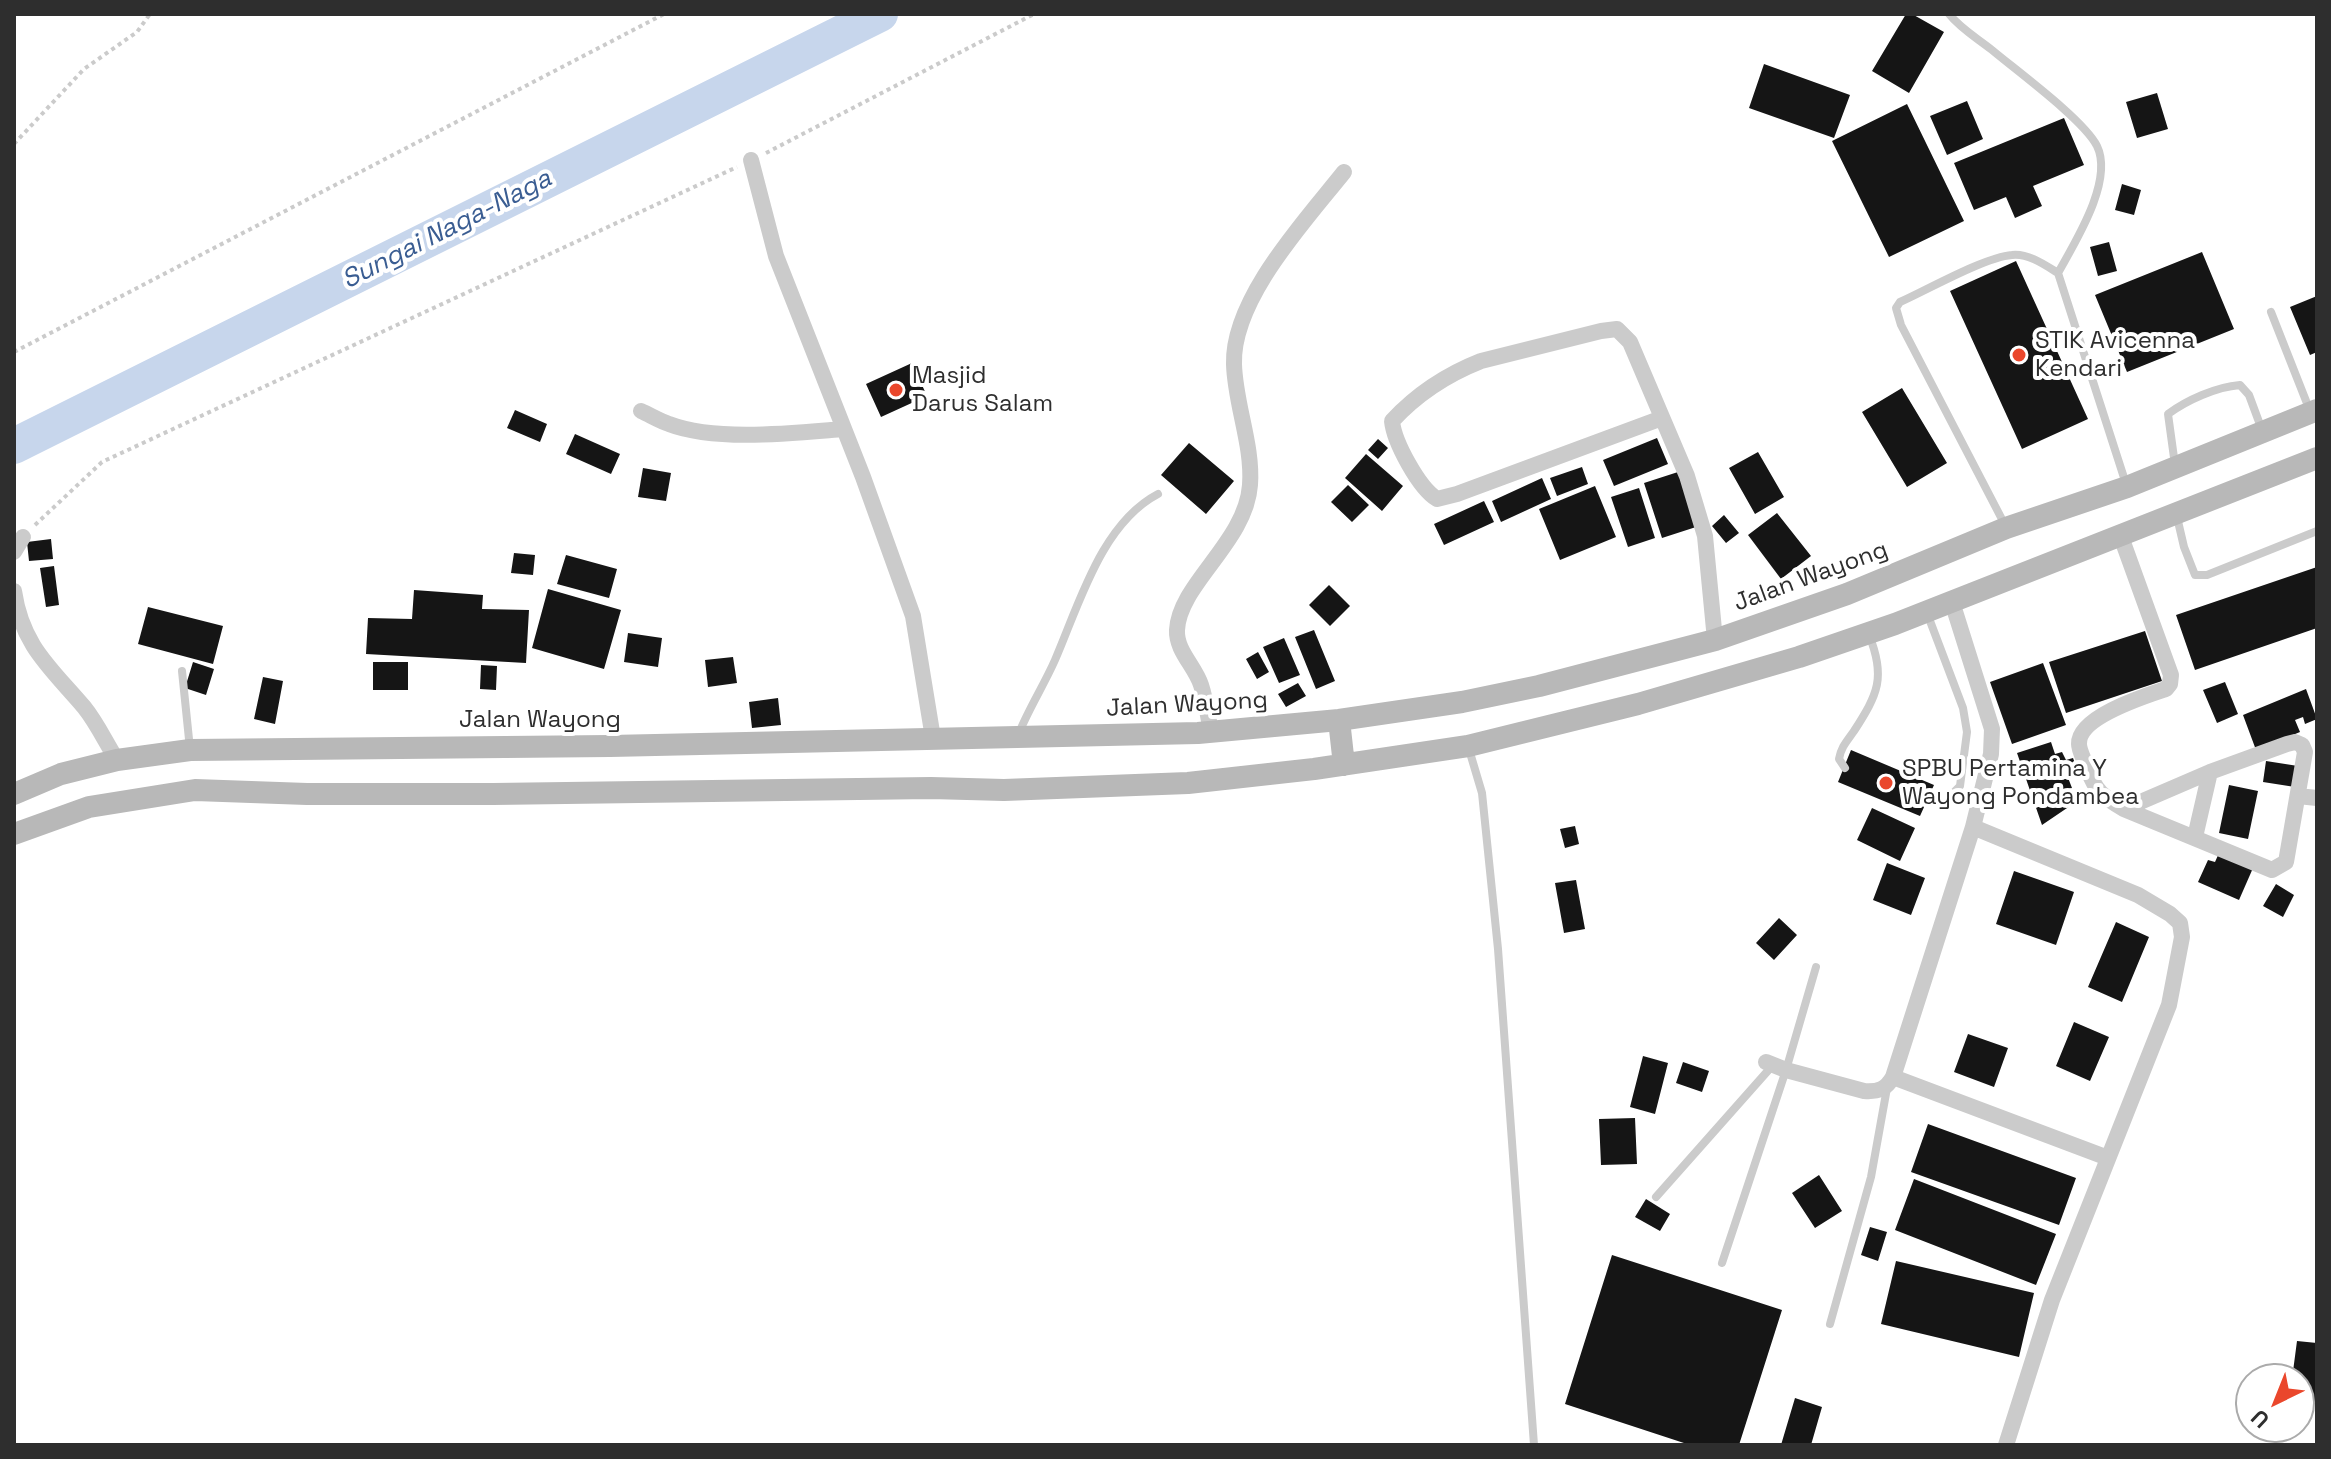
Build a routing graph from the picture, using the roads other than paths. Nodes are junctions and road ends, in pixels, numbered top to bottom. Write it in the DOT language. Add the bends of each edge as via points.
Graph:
graph roads {
  1 [pos="1949,14"];
  2 [pos="751,160"];
  3 [pos="1344,172"];
  4 [pos="2058,273"];
  5 [pos="2271,312"];
  6 [pos="641,411"];
  7 [pos="2314,411"];
  8 [pos="1662,418"];
  9 [pos="844,429"];
  10 [pos="2262,431"];
  11 [pos="2317,458"];
  12 [pos="2175,465"];
  13 [pos="2127,487"];
  14 [pos="1158,494"];
  15 [pos="2176,513"];
  16 [pos="2006,528"];
  17 [pos="2317,531"];
  18 [pos="2120,534"];
  19 [pos="14,591"];
  20 [pos="1952,602"];
  21 [pos="1926,612"];
  22 [pos="1868,633"];
  23 [pos="1715,640"];
  24 [pos="182,671"];
  25 [pos="1339,720"];
  26 [pos="1211,732"];
  27 [pos="933,738"];
  28 [pos="1018,738"];
  29 [pos="1468,746"];
  30 [pos="190,750"];
  31 [pos="117,760"];
  32 [pos="1344,765"];
  33 [pos="1845,768"];
  34 [pos="2210,772"];
  35 [pos="14,794"];
  36 [pos="2298,796"];
  37 [pos="2317,798"];
  38 [pos="1927,802"];
  39 [pos="2124,809"];
  40 [pos="1973,827"];
  41 [pos="14,834"];
  42 [pos="2195,837"];
  43 [pos="1816,967"];
  44 [pos="1775,1066"];
  45 [pos="1890,1082"];
  46 [pos="2108,1158"];
  47 [pos="1656,1197"];
  48 [pos="1722,1263"];
  49 [pos="1830,1324"];
  50 [pos="1534,1445"];
  51 [pos="2006,1445"];
  1 -- 4 [label="lane" via="2084,127 2098,147 2098,187"];
  2 -- 9 [label="street" via="776,256"];
  3 -- 26 [label="street" via="1263,281 1234,343 1250,486 1244,511 1184,604 1176,632 1202,686"];
  4 -- 13 [label="lane"];
  4 -- 16 [label="lane" via="2013,254 1896,308"];
  5 -- 7 [label="lane"];
  6 -- 9 [label="street" via="671,425 707,432"];
  7 -- 10 [label="main road, Jalan Wayong"];
  8 -- 8 [label="street" via="1437,499 1422,485 1392,421 1481,361 1617,329 1630,342"];
  8 -- 23 [label="street" via="1705,536"];
  9 -- 27 [label="street" via="913,616"];
  10 -- 12 [label="main road, Jalan Wayong"];
  10 -- 12 [label="lane" via="2240,385 2181,404 2168,414"];
  11 -- 15 [label="main road"];
  12 -- 13 [label="main road, Jalan Wayong"];
  13 -- 16 [label="main road, Jalan Wayong"];
  14 -- 28 [label="lane" via="1134,509 1096,566"];
  15 -- 17 [label="lane" via="2195,575 2207,575"];
  15 -- 18 [label="main road"];
  16 -- 23 [label="main road, Jalan Wayong" via="1847,594"];
  18 -- 20 [label="main road"];
  18 -- 39 [label="street" via="2171,675 2166,689 2094,719 2081,735 2079,745 2093,783 2101,795"];
  19 -- 31 [label="street" via="39,657 84,707"];
  20 -- 21 [label="main road"];
  20 -- 40 [label="street" via="1992,729"];
  21 -- 22 [label="main road"];
  21 -- 38 [label="lane" via="1967,732 1960,786 1945,801"];
  22 -- 29 [label="main road" via="1638,704"];
  22 -- 33 [label="lane" via="1880,674 1877,692 1841,748 1839,759"];
  23 -- 25 [label="main road, Jalan Wayong" via="1539,686"];
  24 -- 30 [label="lane"];
  25 -- 26 [label="main road, Jalan Wayong"];
  25 -- 32 [label="main road"];
  26 -- 28 [label="main road, Jalan Wayong"];
  27 -- 28 [label="main road, Jalan Wayong"];
  27 -- 30 [label="main road, Jalan Wayong"];
  29 -- 32 [label="main road"];
  29 -- 50 [label="lane" via="1482,793 1496,933"];
  30 -- 31 [label="main road, Jalan Wayong"];
  31 -- 35 [label="main road, Jalan Wayong" via="61,774"];
  32 -- 41 [label="main road" via="1188,783 1004,790 195,790 89,807"];
  34 -- 36 [label="street" via="2295,742 2305,752"];
  34 -- 39 [label="street"];
  34 -- 42 [label="street"];
  36 -- 37 [label="street"];
  36 -- 42 [label="street" via="2286,862 2279,868 2265,869"];
  39 -- 42 [label="street"];
  40 -- 45 [label="street"];
  40 -- 46 [label="street" via="2138,895 2180,923 2169,1005"];
  43 -- 44 [label="lane"];
  44 -- 45 [label="street" via="1864,1091 1876,1092"];
  44 -- 47 [label="lane"];
  44 -- 48 [label="lane"];
  45 -- 46 [label="street"];
  45 -- 49 [label="lane" via="1871,1177"];
  46 -- 51 [label="street" via="2052,1300"];
}
